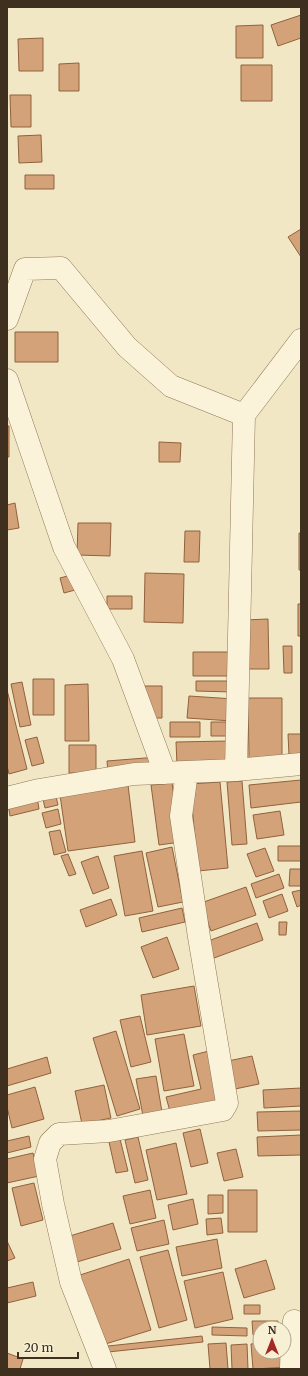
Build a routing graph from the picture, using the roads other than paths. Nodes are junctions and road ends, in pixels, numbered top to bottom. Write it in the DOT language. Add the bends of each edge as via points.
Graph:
graph roads {
  1 [pos="7,319"];
  2 [pos="301,340"];
  3 [pos="7,380"];
  4 [pos="244,415"];
  5 [pos="301,764"];
  6 [pos="236,770"];
  7 [pos="187,772"];
  8 [pos="165,773"];
  9 [pos="7,798"];
  10 [pos="294,1321"];
  11 [pos="105,1369"];
  12 [pos="291,1369"];
  1 -- 4 [label="street" via="25,268 61,268 127,348 171,386"];
  2 -- 4 [label="street"];
  3 -- 8 [label="street" via="64,547 123,659"];
  4 -- 6 [label="street"];
  5 -- 6 [label="street"];
  6 -- 7 [label="street"];
  7 -- 8 [label="street"];
  7 -- 11 [label="street" via="181,816 227,1103 223,1110 172,1120 109,1131 59,1134 50,1143 45,1159 71,1282"];
  8 -- 9 [label="street" via="134,774"];
  10 -- 12 [label="street"];
}
